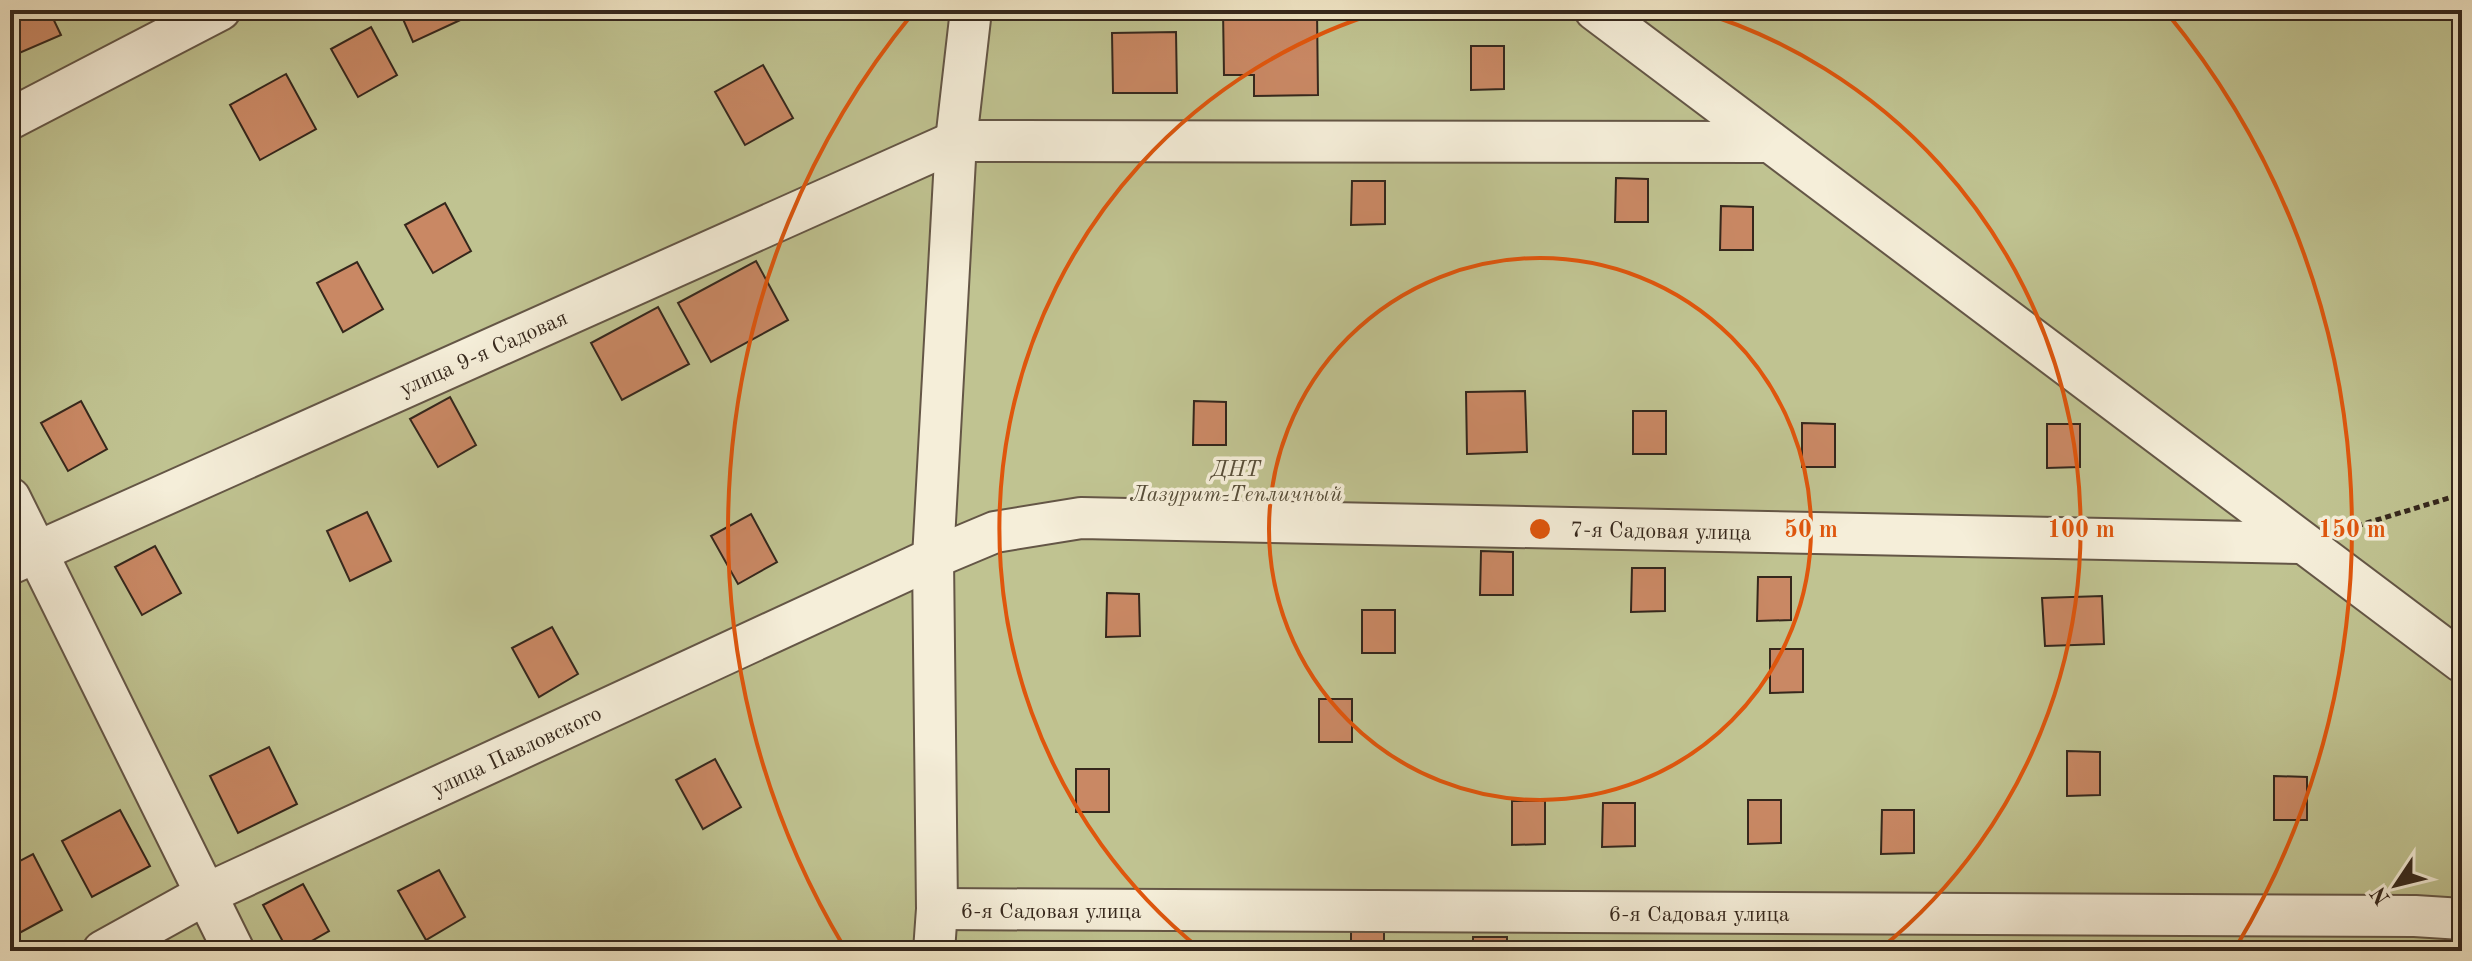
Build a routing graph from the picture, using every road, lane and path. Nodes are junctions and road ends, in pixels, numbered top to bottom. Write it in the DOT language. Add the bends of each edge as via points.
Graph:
graph roads {
  1 [pos="220,10"];
  2 [pos="971,10"];
  3 [pos="1595,10"];
  4 [pos="10,119"];
  5 [pos="956,141"];
  6 [pos="1770,142"];
  7 [pos="2462,494"];
  8 [pos="10,498"];
  9 [pos="2300,543"];
  10 [pos="23,557"];
  11 [pos="933,558"];
  12 [pos="2462,662"];
  13 [pos="206,894"];
  14 [pos="937,909"];
  15 [pos="2462,919"];
  16 [pos="103,951"];
  17 [pos="234,951"];
  18 [pos="934,951"];
  1 -- 4 [label="street"];
  2 -- 5 [label="street"];
  3 -- 6 [label="street"];
  5 -- 6 [label="street"];
  5 -- 10 [label="street, улица 9-я Садовая"];
  5 -- 11 [label="street"];
  6 -- 9 [label="street"];
  7 -- 9 [label="path"];
  8 -- 10 [label="street"];
  9 -- 11 [label="street, 7-я Садовая улица" via="1081,518 995,532"];
  9 -- 12 [label="street"];
  10 -- 13 [label="street"];
  11 -- 13 [label="street, улица Павловского"];
  11 -- 14 [label="street"];
  13 -- 16 [label="street, улица Павловского"];
  13 -- 17 [label="street"];
  14 -- 15 [label="street, 6-я Садовая улица"];
  14 -- 18 [label="street"];
}
